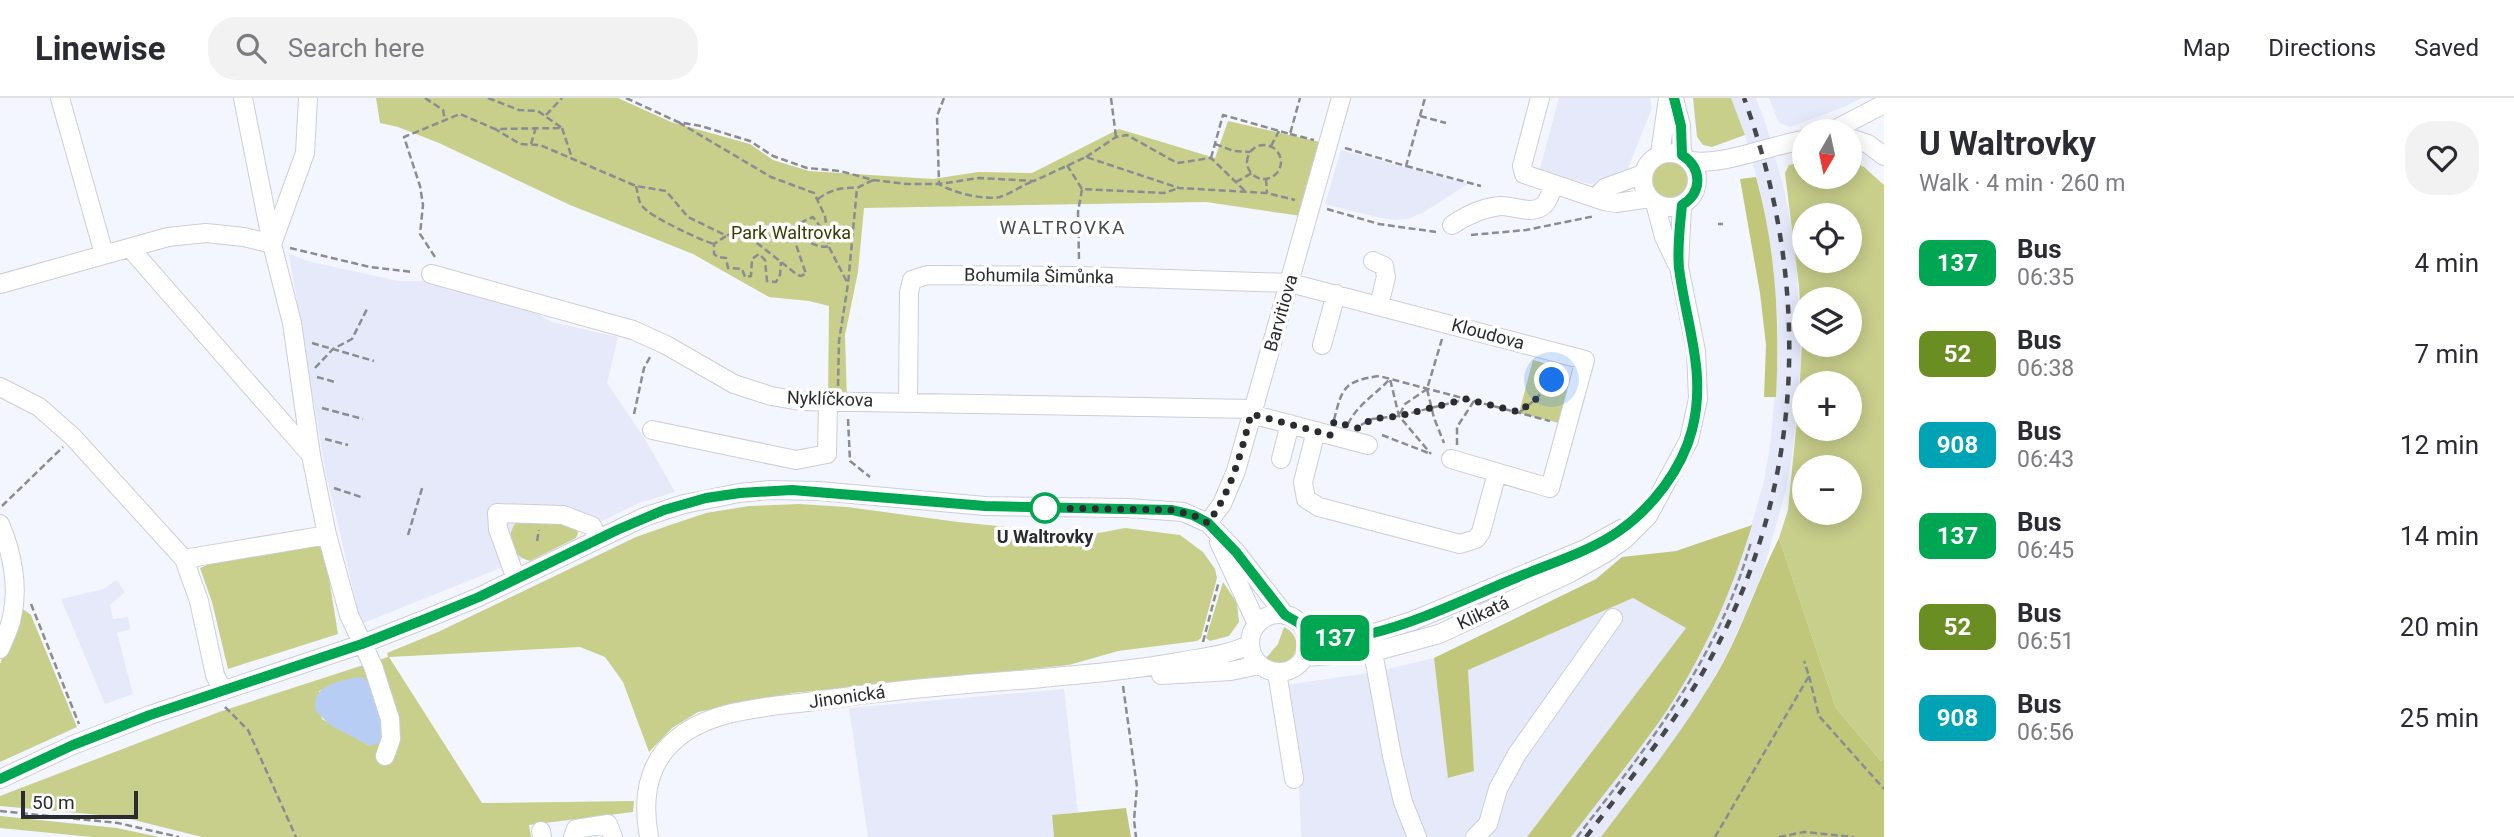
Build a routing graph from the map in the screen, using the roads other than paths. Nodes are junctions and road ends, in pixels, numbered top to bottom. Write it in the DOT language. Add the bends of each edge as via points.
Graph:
graph roads {
  1 [pos="61,98"];
  2 [pos="243,98"];
  3 [pos="308,98"];
  4 [pos="1341,98"];
  5 [pos="1540,98"];
  6 [pos="1668,98"];
  7 [pos="1674,98"];
  8 [pos="1884,104"];
  9 [pos="1855,119"];
  10 [pos="1792,142"];
  11 [pos="1862,142"];
  12 [pos="1792,146"];
  13 [pos="1660,154"];
  14 [pos="1884,156"];
  15 [pos="1687,158"];
  16 [pos="1643,174"];
  17 [pos="1698,181"];
  18 [pos="1554,185"];
  19 [pos="1596,197"];
  20 [pos="1652,201"];
  21 [pos="1682,205"];
  22 [pos="1452,225"];
  23 [pos="272,244"];
  24 [pos="130,247"];
  25 [pos="104,254"];
  26 [pos="1373,261"];
  27 [pos="433,265"];
  28 [pos="1679,267"];
  29 [pos="1290,283"];
  30 [pos="0,284"];
  31 [pos="1336,294"];
  32 [pos="1379,305"];
  33 [pos="1322,345"];
  34 [pos="0,387"];
  35 [pos="834,401"];
  36 [pos="908,402"];
  37 [pos="1252,412"];
  38 [pos="1290,424"];
  39 [pos="652,430"];
  40 [pos="1316,431"];
  41 [pos="1373,437"];
  42 [pos="311,455"];
  43 [pos="1281,459"];
  44 [pos="1460,462"];
  45 [pos="1497,472"];
  46 [pos="1666,485"];
  47 [pos="0,524"];
  48 [pos="1210,525"];
  49 [pos="327,535"];
  50 [pos="598,538"];
  51 [pos="184,559"];
  52 [pos="516,579"];
  53 [pos="1285,615"];
  54 [pos="1614,618"];
  55 [pos="1257,624"];
  56 [pos="1306,635"];
  57 [pos="362,644"];
  58 [pos="1250,645"];
  59 [pos="0,649"];
  60 [pos="1373,652"];
  61 [pos="1304,657"];
  62 [pos="1259,665"];
  63 [pos="1126,671"];
  64 [pos="1277,672"];
  65 [pos="224,699"];
  66 [pos="385,756"];
  67 [pos="0,779"];
  68 [pos="1293,779"];
  69 [pos="573,837"];
  70 [pos="614,837"];
  71 [pos="649,837"];
  72 [pos="1417,837"];
  73 [pos="1475,837"];
  1 -- 25 [label="street"];
  2 -- 23 [label="street"];
  3 -- 23 [label="street" via="305,153"];
  4 -- 29 [label="street, Barvitiova" via="1306,203"];
  5 -- 18 [label="street" via="1521,169 1526,176"];
  6 -- 13 [label="street"];
  7 -- 15 [label="street"];
  8 -- 9 [label="street"];
  10 -- 15 [label="street" via="1710,163"];
  11 -- 14 [label="street"];
  12 -- 17 [label="street"];
  13 -- 15 [label="street"];
  13 -- 16 [label="street" via="1652,158"];
  15 -- 17 [label="street"];
  16 -- 19 [label="street" via="1605,188"];
  16 -- 20 [label="street, Klikatá"];
  17 -- 21 [label="street" via="1695,192"];
  18 -- 19 [label="street"];
  18 -- 22 [label="street" via="1538,208 1479,210"];
  19 -- 20 [label="street" via="1616,203"];
  20 -- 21 [label="street" via="1670,207"];
  20 -- 28 [label="street, Klikatá"];
  21 -- 28 [label="street, Klikatá"];
  23 -- 24 [label="street" via="205,233"];
  23 -- 42 [label="street" via="292,323"];
  24 -- 25 [label="street"];
  24 -- 42 [label="street"];
  25 -- 30 [label="street"];
  26 -- 32 [label="street" via="1384,266 1386,277"];
  27 -- 35 [label="street, Nyklíčkova" via="633,330 734,384 800,401"];
  28 -- 46 [label="street, Klikatá" via="1699,388 1692,431"];
  29 -- 31 [label="street, Kloudova"];
  29 -- 36 [label="street, Bohumila Šimůnka" via="927,275 912,280 909,292"];
  29 -- 37 [label="street, Barvitiova"];
  31 -- 32 [label="street, Kloudova"];
  31 -- 33 [label="street"];
  32 -- 45 [label="street, Kloudova" via="1585,360 1550,488"];
  34 -- 51 [label="street" via="38,407 74,437"];
  35 -- 36 [label="street, Nyklíčkova"];
  35 -- 39 [label="street" via="827,454 796,460"];
  36 -- 37 [label="street, Nyklíčkova"];
  37 -- 38 [label="street"];
  37 -- 48 [label="street, Barvitiova" via="1234,478"];
  38 -- 40 [label="street"];
  38 -- 43 [label="street"];
  40 -- 41 [label="street"];
  40 -- 45 [label="street" via="1303,482 1306,499 1319,507 1460,544 1476,539 1481,532"];
  42 -- 49 [label="street"];
  44 -- 45 [label="street"];
  46 -- 56 [label="street, Klikatá" via="1618,532 1430,614 1368,635"];
  46 -- 60 [label="street, Klikatá" via="1648,516 1625,539 1593,560 1439,634"];
  47 -- 59 [label="street" via="14,571 12,617"];
  48 -- 50 [label="street" via="1172,510 985,506 769,490 684,504"];
  48 -- 53 [label="street"];
  48 -- 55 [label="street"];
  49 -- 51 [label="street"];
  49 -- 57 [label="street" via="349,615"];
  50 -- 52 [label="street"];
  50 -- 52 [label="street" via="592,526 563,515 497,513"];
  51 -- 65 [label="street"];
  52 -- 57 [label="street"];
  53 -- 55 [label="street"];
  53 -- 56 [label="street" via="1299,623"];
  54 -- 73 [label="street" via="1517,754 1498,789 1488,824"];
  55 -- 58 [label="street"];
  56 -- 61 [label="street"];
  57 -- 65 [label="street"];
  57 -- 66 [label="street" via="390,719 391,739"];
  58 -- 62 [label="street"];
  58 -- 63 [label="street, Jinonická" via="1225,654"];
  60 -- 61 [label="street, Klikatá"];
  60 -- 72 [label="street" via="1392,756"];
  61 -- 64 [label="street" via="1289,670"];
  62 -- 63 [label="street, Jinonická" via="1162,675"];
  62 -- 64 [label="street"];
  63 -- 71 [label="street, Jinonická" via="919,687 780,705 702,723 673,742 652,773 645,797"];
  64 -- 68 [label="street"];
  65 -- 67 [label="street" via="86,740"];
  69 -- 70 [label="street" via="576,830 608,824"];
}
